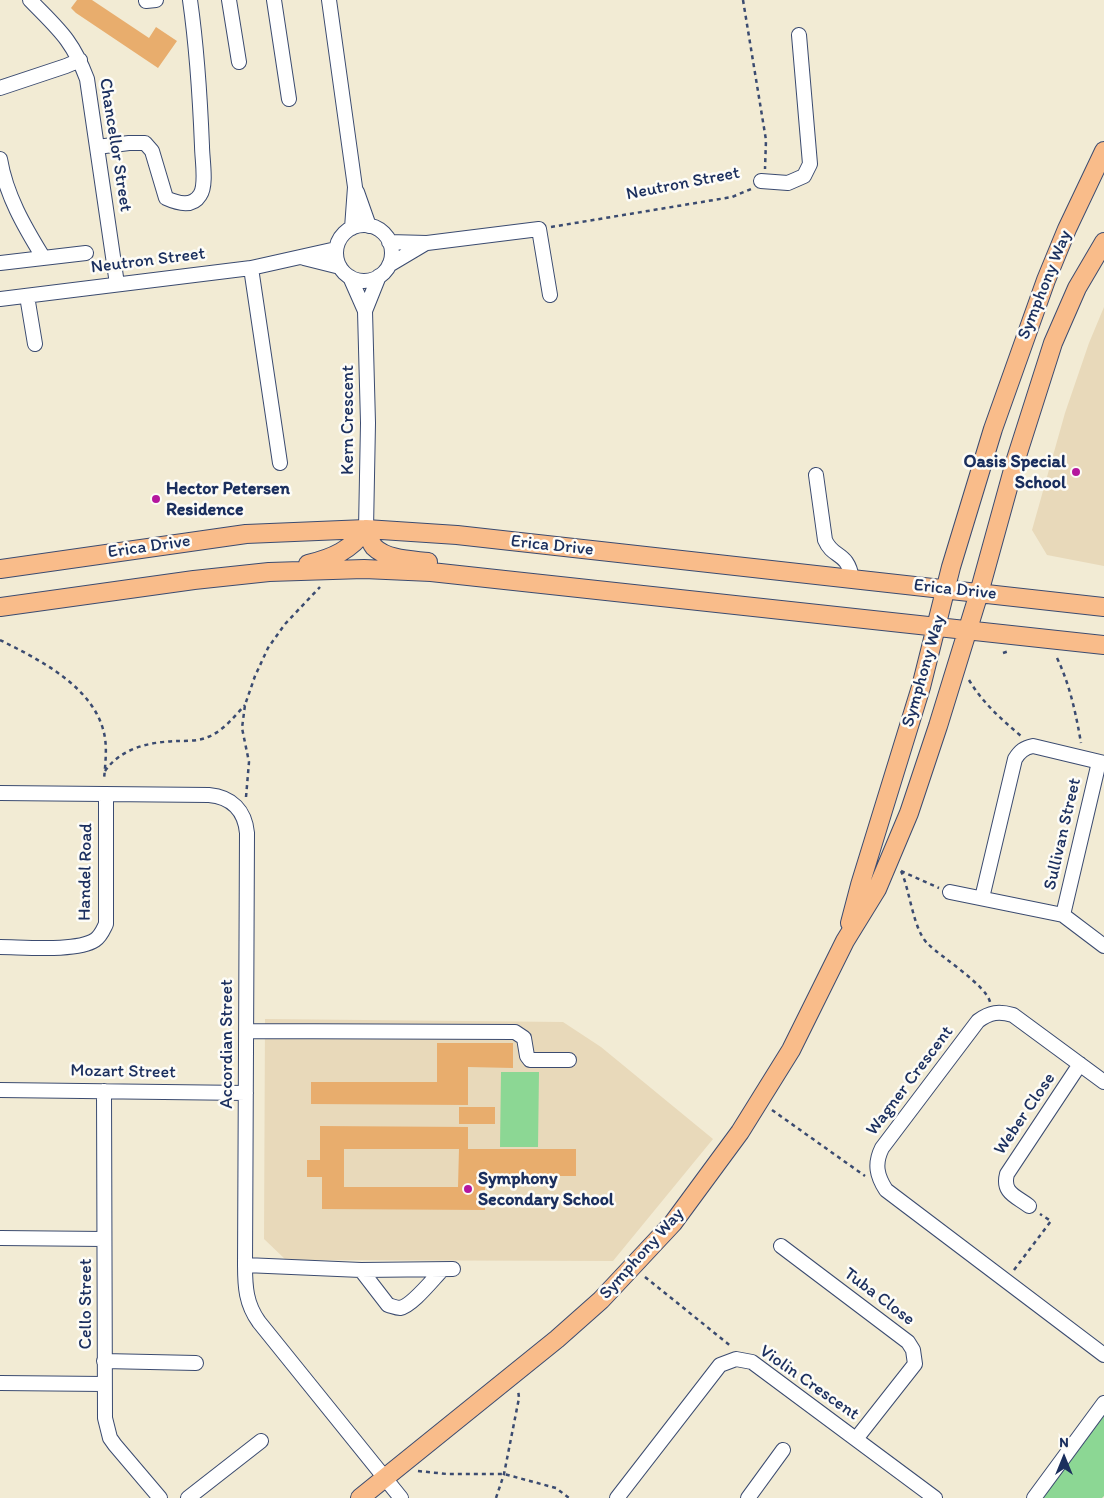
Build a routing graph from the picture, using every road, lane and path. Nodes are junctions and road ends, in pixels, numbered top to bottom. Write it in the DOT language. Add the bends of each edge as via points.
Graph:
graph roads {
  1 [pos="29,0"];
  2 [pos="190,0"];
  3 [pos="229,0"];
  4 [pos="274,0"];
  5 [pos="329,0"];
  6 [pos="743,0"];
  7 [pos="799,35"];
  8 [pos="80,60"];
  9 [pos="239,62"];
  10 [pos="0,88"];
  11 [pos="290,99"];
  12 [pos="97,147"];
  13 [pos="1104,151"];
  14 [pos="0,159"];
  15 [pos="761,181"];
  16 [pos="354,187"];
  17 [pos="369,226"];
  18 [pos="352,228"];
  19 [pos="539,229"];
  20 [pos="389,242"];
  21 [pos="1104,242"];
  22 [pos="427,243"];
  23 [pos="336,249"];
  24 [pos="86,253"];
  25 [pos="44,257"];
  26 [pos="301,257"];
  27 [pos="0,263"];
  28 [pos="389,265"];
  29 [pos="340,266"];
  30 [pos="251,268"];
  31 [pos="379,276"];
  32 [pos="350,277"];
  33 [pos="117,284"];
  34 [pos="550,295"];
  35 [pos="27,296"];
  36 [pos="0,299"];
  37 [pos="365,311"];
  38 [pos="35,344"];
  39 [pos="280,463"];
  40 [pos="816,475"];
  41 [pos="366,529"];
  42 [pos="0,568"];
  43 [pos="269,572"];
  44 [pos="852,579"];
  45 [pos="562,586"];
  46 [pos="320,587"];
  47 [pos="946,589"];
  48 [pos="978,593"];
  49 [pos="0,607"];
  50 [pos="1104,607"];
  51 [pos="936,626"];
  52 [pos="967,629"];
  53 [pos="0,640"];
  54 [pos="1104,645"];
  55 [pos="1057,658"];
  56 [pos="967,676"];
  57 [pos="245,705"];
  58 [pos="1026,740"];
  59 [pos="1084,760"];
  60 [pos="1101,763"];
  61 [pos="104,772"];
  62 [pos="105,789"];
  63 [pos="0,793"];
  64 [pos="246,803"];
  65 [pos="950,892"];
  66 [pos="982,898"];
  67 [pos="1064,914"];
  68 [pos="845,941"];
  69 [pos="1104,946"];
  70 [pos="0,947"];
  71 [pos="992,1013"];
  72 [pos="246,1031"];
  73 [pos="569,1060"];
  74 [pos="1080,1064"];
  75 [pos="1103,1080"];
  76 [pos="0,1090"];
  77 [pos="104,1091"];
  78 [pos="246,1093"];
  79 [pos="772,1110"];
  80 [pos="868,1179"];
  81 [pos="1029,1206"];
  82 [pos="0,1238"];
  83 [pos="104,1239"];
  84 [pos="781,1246"];
  85 [pos="245,1265"];
  86 [pos="361,1270"];
  87 [pos="644,1276"];
  88 [pos="1005,1280"];
  89 [pos="737,1350"];
  90 [pos="1104,1355"];
  91 [pos="104,1361"];
  92 [pos="196,1363"];
  93 [pos="0,1383"];
  94 [pos="104,1384"];
  95 [pos="518,1388"];
  96 [pos="1104,1403"];
  97 [pos="856,1439"];
  98 [pos="261,1442"];
  99 [pos="783,1450"];
  100 [pos="417,1471"];
  101 [pos="504,1474"];
  102 [pos="384,1477"];
  103 [pos="750,1497"];
  104 [pos="160,1498"];
  105 [pos="188,1498"];
  106 [pos="360,1498"];
  107 [pos="401,1498"];
  108 [pos="496,1498"];
  109 [pos="569,1498"];
  110 [pos="617,1498"];
  111 [pos="935,1498"];
  112 [pos="1034,1498"];
  1 -- 8 [label="street, Chancellor Street" via="72,44"];
  2 -- 12 [label="street" via="197,49 201,124 204,186 200,196 192,203 179,204 166,198 152,151 144,143"];
  3 -- 9 [label="street"];
  4 -- 11 [label="street"];
  5 -- 16 [label="street"];
  6 -- 15 [label="path, Neutron Street" via="766,140 766,165"];
  7 -- 15 [label="street" via="810,164 804,176 788,183"];
  8 -- 10 [label="street"];
  8 -- 12 [label="street, Chancellor Street" via="87,79"];
  12 -- 33 [label="street, Chancellor Street"];
  13 -- 47 [label="main road, Symphony Way" via="1067,229 1028,326 993,429"];
  14 -- 25 [label="street" via="9,192 24,226"];
  15 -- 19 [label="path, Neutron Street" via="750,190 732,197"];
  16 -- 17 [label="street"];
  16 -- 18 [label="street"];
  17 -- 18 [label="street"];
  17 -- 20 [label="street" via="378,229"];
  18 -- 23 [label="street" via="344,234"];
  19 -- 22 [label="street"];
  19 -- 34 [label="street"];
  20 -- 22 [label="street"];
  20 -- 28 [label="street" via="392,250"];
  21 -- 48 [label="main road, Symphony Way" via="1077,288 1053,343"];
  22 -- 28 [label="street"];
  23 -- 26 [label="street, Neutron Street"];
  23 -- 29 [label="street"];
  24 -- 25 [label="street"];
  25 -- 27 [label="street"];
  26 -- 29 [label="street, Neutron Street"];
  26 -- 30 [label="street, Neutron Street"];
  28 -- 31 [label="street"];
  29 -- 32 [label="street"];
  30 -- 33 [label="street, Neutron Street"];
  30 -- 39 [label="street"];
  31 -- 32 [label="street" via="365,281"];
  31 -- 37 [label="street, Kern Crescent"];
  32 -- 37 [label="street, Kern Crescent"];
  33 -- 35 [label="street, Neutron Street"];
  35 -- 36 [label="street, Neutron Street"];
  35 -- 38 [label="street"];
  37 -- 41 [label="street, Kern Crescent"];
  40 -- 44 [label="street" via="827,546 848,563"];
  41 -- 42 [label="main road, Erica Drive" via="246,534"];
  41 -- 43 [label="main road" via="358,541 326,560"];
  41 -- 44 [label="main road, Erica Drive" via="457,535"];
  41 -- 45 [label="main road" via="374,547 391,556 482,568"];
  43 -- 45 [label="main road" via="364,569 431,572"];
  43 -- 49 [label="main road"];
  44 -- 47 [label="main road, Erica Drive"];
  45 -- 51 [label="main road"];
  46 -- 57 [label="path" via="285,624 268,648"];
  47 -- 48 [label="main road, Erica Drive"];
  47 -- 51 [label="main road, Symphony Way"];
  48 -- 50 [label="main road, Erica Drive"];
  48 -- 52 [label="main road, Symphony Way"];
  51 -- 52 [label="main road"];
  51 -- 68 [label="main road, Symphony Way" via="921,687"];
  52 -- 54 [label="main road"];
  52 -- 68 [label="main road, Symphony Way" via="909,813 877,889"];
  53 -- 61 [label="path" via="55,671 87,700 105,736"];
  55 -- 59 [label="path" via="1071,695"];
  56 -- 58 [label="path" via="992,710"];
  57 -- 61 [label="path" via="218,732 206,738 155,742 133,748"];
  57 -- 64 [label="path" via="242,728 249,762"];
  59 -- 60 [label="street"];
  59 -- 66 [label="street" via="1034,746 1020,752 1015,759"];
  60 -- 67 [label="street, Sullivan Street"];
  61 -- 62 [label="path"];
  62 -- 63 [label="street, Accordian Street"];
  62 -- 70 [label="street, Handel Road" via="106,924 102,933 90,942 74,947"];
  62 -- 72 [label="street, Accordian Street" via="218,796 232,802 243,816 247,833"];
  65 -- 66 [label="street"];
  65 -- 71 [label="path" via="900,870 926,942 989,996"];
  66 -- 67 [label="street"];
  67 -- 69 [label="street"];
  68 -- 102 [label="main road, Symphony Way" via="791,1050 740,1132 673,1223 601,1300 557,1339"];
  71 -- 74 [label="street" via="1013,1015"];
  71 -- 88 [label="street, Wagner Crescent" via="978,1021 882,1148 877,1158 877,1169 886,1190"];
  72 -- 73 [label="street" via="515,1032 524,1038 530,1060"];
  72 -- 78 [label="street, Accordian Street"];
  74 -- 75 [label="street"];
  74 -- 81 [label="street, Weber Close" via="1007,1174 1007,1189"];
  76 -- 77 [label="street, Mozart Street"];
  77 -- 78 [label="street, Mozart Street"];
  77 -- 83 [label="street, Cello Street"];
  78 -- 85 [label="street, Accordian Street"];
  79 -- 80 [label="path"];
  81 -- 88 [label="path" via="1051,1221"];
  82 -- 83 [label="street"];
  83 -- 91 [label="street, Cello Street"];
  84 -- 97 [label="street, Tuba Close" via="908,1342 914,1350 915,1364"];
  85 -- 86 [label="street"];
  85 -- 102 [label="street, Accordian Street" via="247,1297 253,1314"];
  86 -- 86 [label="street" via="447,1270 401,1308 388,1305"];
  87 -- 89 [label="path"];
  88 -- 90 [label="street, Wagner Crescent"];
  91 -- 92 [label="street"];
  91 -- 94 [label="street, Cello Street"];
  93 -- 94 [label="street"];
  94 -- 104 [label="street, Cello Street" via="105,1418 110,1438"];
  95 -- 101 [label="path" via="519,1398"];
  96 -- 112 [label="street"];
  97 -- 110 [label="street, Violin Crescent" via="752,1362 736,1358 720,1365"];
  97 -- 111 [label="street, Violin Crescent"];
  98 -- 105 [label="street"];
  99 -- 103 [label="street"];
  100 -- 101 [label="path"];
  101 -- 108 [label="path"];
  101 -- 109 [label="path" via="556,1488"];
  102 -- 106 [label="main road, Symphony Way"];
  102 -- 107 [label="street, Accordian Street"];
}
